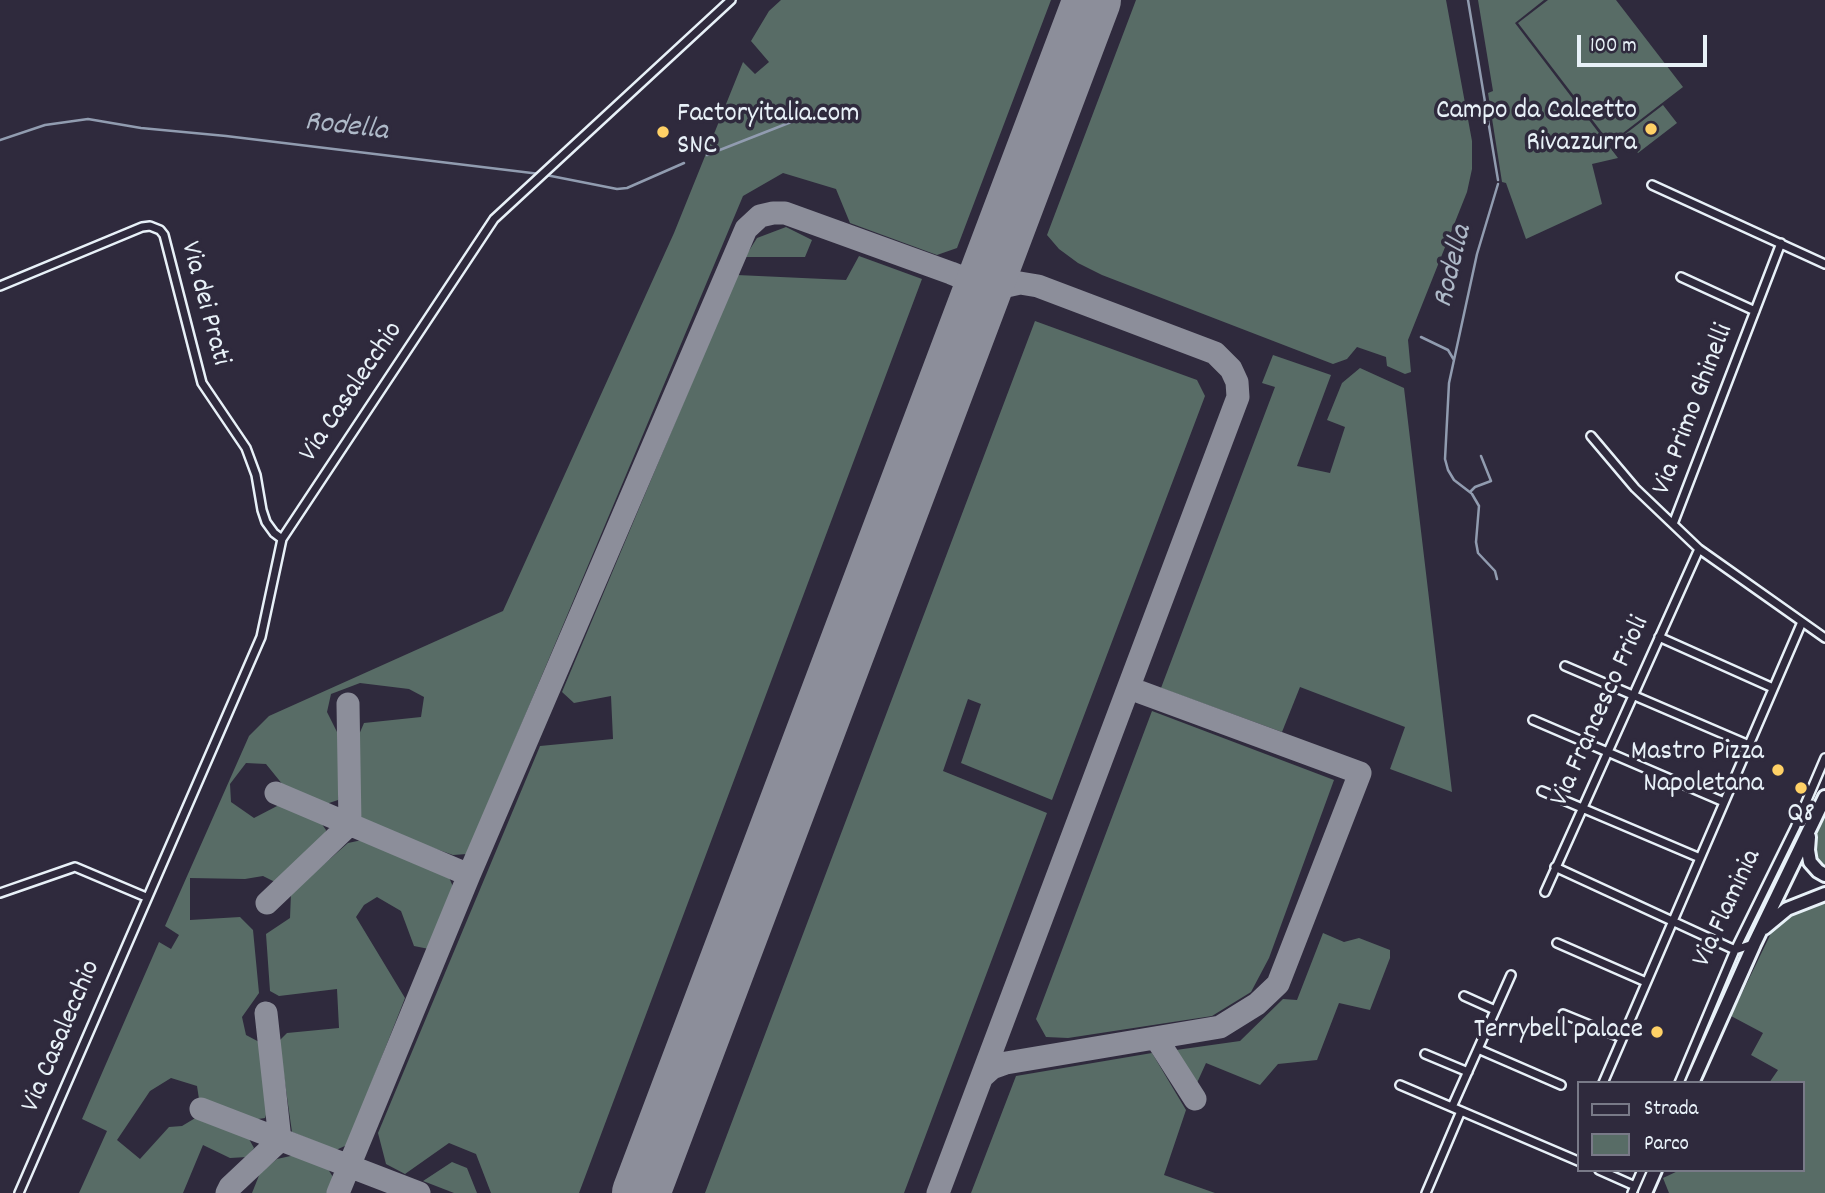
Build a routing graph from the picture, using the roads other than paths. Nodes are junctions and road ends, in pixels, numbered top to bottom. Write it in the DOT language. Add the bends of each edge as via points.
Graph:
graph roads {
  1 [pos="731,0"];
  2 [pos="1652,185"];
  3 [pos="1782,243"];
  4 [pos="1825,264"];
  5 [pos="1681,277"];
  6 [pos="0,286"];
  7 [pos="1755,311"];
  8 [pos="1591,436"];
  9 [pos="1674,524"];
  10 [pos="282,539"];
  11 [pos="1699,549"];
  12 [pos="1802,622"];
  13 [pos="1659,637"];
  14 [pos="1825,638"];
  15 [pos="1565,666"];
  16 [pos="1773,688"];
  17 [pos="1633,695"];
  18 [pos="1533,720"];
  19 [pos="1749,745"];
  20 [pos="1607,752"];
  21 [pos="1825,758"];
  22 [pos="1542,791"];
  23 [pos="1825,797"];
  24 [pos="1724,802"];
  25 [pos="1582,808"];
  26 [pos="1811,830"];
  27 [pos="1700,858"];
  28 [pos="1555,867"];
  29 [pos="1825,875"];
  30 [pos="1545,892"];
  31 [pos="0,893"];
  32 [pos="1825,894"];
  33 [pos="146,897"];
  34 [pos="1672,921"];
  35 [pos="1756,938"];
  36 [pos="1558,943"];
  37 [pos="1735,950"];
  38 [pos="1511,975"];
  39 [pos="1646,982"];
  40 [pos="1464,996"];
  41 [pos="1495,1010"];
  42 [pos="1563,1014"];
  43 [pos="1622,1038"];
  44 [pos="1478,1049"];
  45 [pos="1425,1054"];
  46 [pos="1468,1072"];
  47 [pos="1604,1081"];
  48 [pos="1680,1081"];
  49 [pos="1693,1081"];
  50 [pos="1400,1084"];
  51 [pos="1561,1085"];
  52 [pos="1452,1107"];
  53 [pos="1461,1111"];
  54 [pos="1576,1160"];
  55 [pos="1603,1172"];
  56 [pos="1642,1172"];
  57 [pos="1653,1172"];
  58 [pos="1637,1191"];
  59 [pos="19,1193"];
  60 [pos="1426,1193"];
  1 -- 10 [label="street, Via Casalecchio" via="495,219"];
  2 -- 3 [label="street"];
  3 -- 4 [label="street"];
  3 -- 7 [label="street, Via Primo Ghinelli"];
  5 -- 7 [label="street, Via Primo Ghinelli"];
  6 -- 10 [label="street, Via dei Prati" via="142,227 160,230 202,383 246,447 262,510"];
  7 -- 9 [label="street, Via Primo Ghinelli"];
  8 -- 9 [label="street" via="1635,488"];
  9 -- 11 [label="street"];
  10 -- 33 [label="street, Via Casalecchio" via="261,637"];
  11 -- 12 [label="street"];
  11 -- 13 [label="street, Via Francesco Frioli"];
  12 -- 14 [label="street"];
  12 -- 16 [label="street"];
  13 -- 16 [label="street"];
  13 -- 17 [label="street, Via Francesco Frioli"];
  15 -- 17 [label="street"];
  16 -- 19 [label="street"];
  17 -- 19 [label="street"];
  17 -- 20 [label="street, Via Francesco Frioli"];
  18 -- 20 [label="street"];
  19 -- 24 [label="street"];
  20 -- 24 [label="street"];
  20 -- 25 [label="street, Via Francesco Frioli"];
  21 -- 37 [label="street, Via Flaminia"];
  22 -- 25 [label="street"];
  23 -- 26 [label="main road, Via Flaminia"];
  24 -- 27 [label="street"];
  25 -- 27 [label="street"];
  25 -- 28 [label="street, Via Francesco Frioli"];
  26 -- 29 [label="main road, Via Flaminia" via="1808,856"];
  26 -- 35 [label="main road, Via Flaminia"];
  27 -- 34 [label="street"];
  28 -- 30 [label="street, Via Francesco Frioli"];
  28 -- 34 [label="street"];
  31 -- 33 [label="street" via="75,867"];
  32 -- 35 [label="main road, Via Flaminia" via="1787,909"];
  33 -- 59 [label="street, Via Casalecchio"];
  34 -- 37 [label="street"];
  34 -- 39 [label="street"];
  35 -- 37 [label="street"];
  35 -- 49 [label="main road, Via Flaminia"];
  36 -- 39 [label="street"];
  37 -- 48 [label="street, Via Flaminia"];
  38 -- 41 [label="street"];
  39 -- 43 [label="street"];
  40 -- 41 [label="street"];
  41 -- 44 [label="street"];
  42 -- 43 [label="street"];
  43 -- 47 [label="street"];
  44 -- 46 [label="street"];
  44 -- 51 [label="street"];
  45 -- 46 [label="street"];
  46 -- 52 [label="street"];
  50 -- 52 [label="street"];
  52 -- 53 [label="street"];
  53 -- 54 [label="street"];
  53 -- 60 [label="street"];
  55 -- 58 [label="street"];
  56 -- 58 [label="street"];
  57 -- 58 [label="main road"];
}
